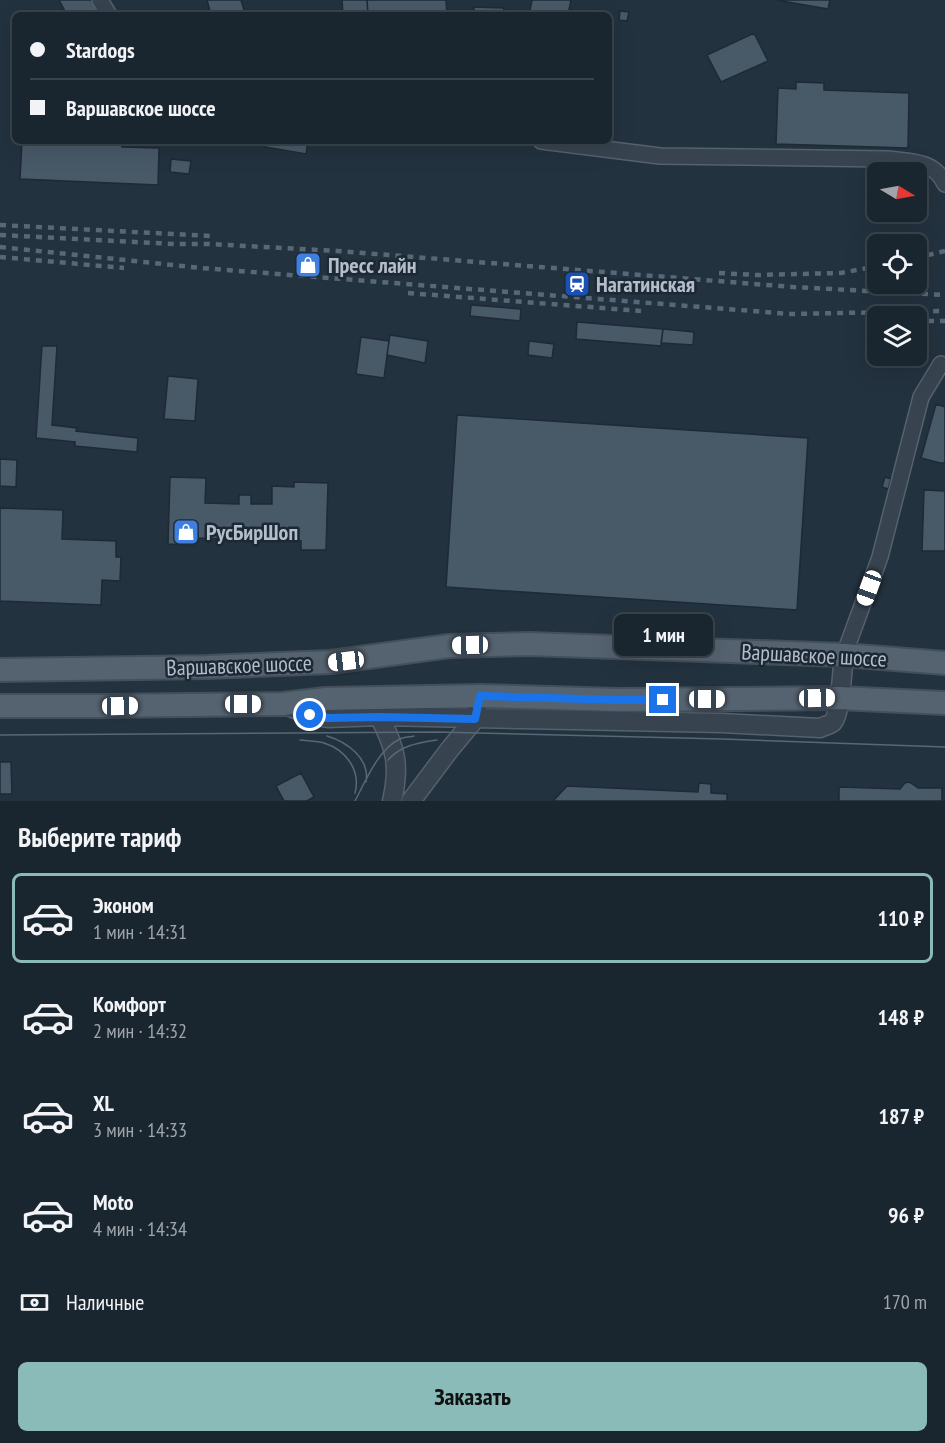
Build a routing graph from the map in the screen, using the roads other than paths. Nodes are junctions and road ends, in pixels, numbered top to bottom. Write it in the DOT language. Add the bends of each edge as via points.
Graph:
graph roads {
  1 [pos="565,144"];
  2 [pos="945,184"];
  3 [pos="941,363"];
  4 [pos="844,655"];
  5 [pos="945,663"];
  6 [pos="0,670"];
  7 [pos="480,696"];
  8 [pos="839,698"];
  9 [pos="945,703"];
  10 [pos="283,704"];
  11 [pos="0,706"];
  12 [pos="379,717"];
  13 [pos="475,719"];
  14 [pos="392,801"];
  15 [pos="411,801"];
  1 -- 2 [label="street" via="660,156 888,159 924,164 936,170"];
  3 -- 4 [label="street" via="921,397 880,557"];
  4 -- 5 [label="main road, Варшавское шоссе"];
  4 -- 6 [label="main road, Варшавское шоссе" via="530,644 449,646 331,662"];
  4 -- 8 [label="street"];
  7 -- 8 [label="main road, Варшавское шоссе" via="619,700"];
  7 -- 10 [label="main road, Варшавское шоссе" via="327,699"];
  7 -- 13 [label="street"];
  8 -- 9 [label="main road, Варшавское шоссе"];
  8 -- 13 [label="street" via="831,724 820,728"];
  10 -- 11 [label="main road, Варшавское шоссе"];
  10 -- 12 [label="street" via="319,717"];
  12 -- 13 [label="street"];
  12 -- 14 [label="street" via="395,753"];
  13 -- 15 [label="street"];
}
